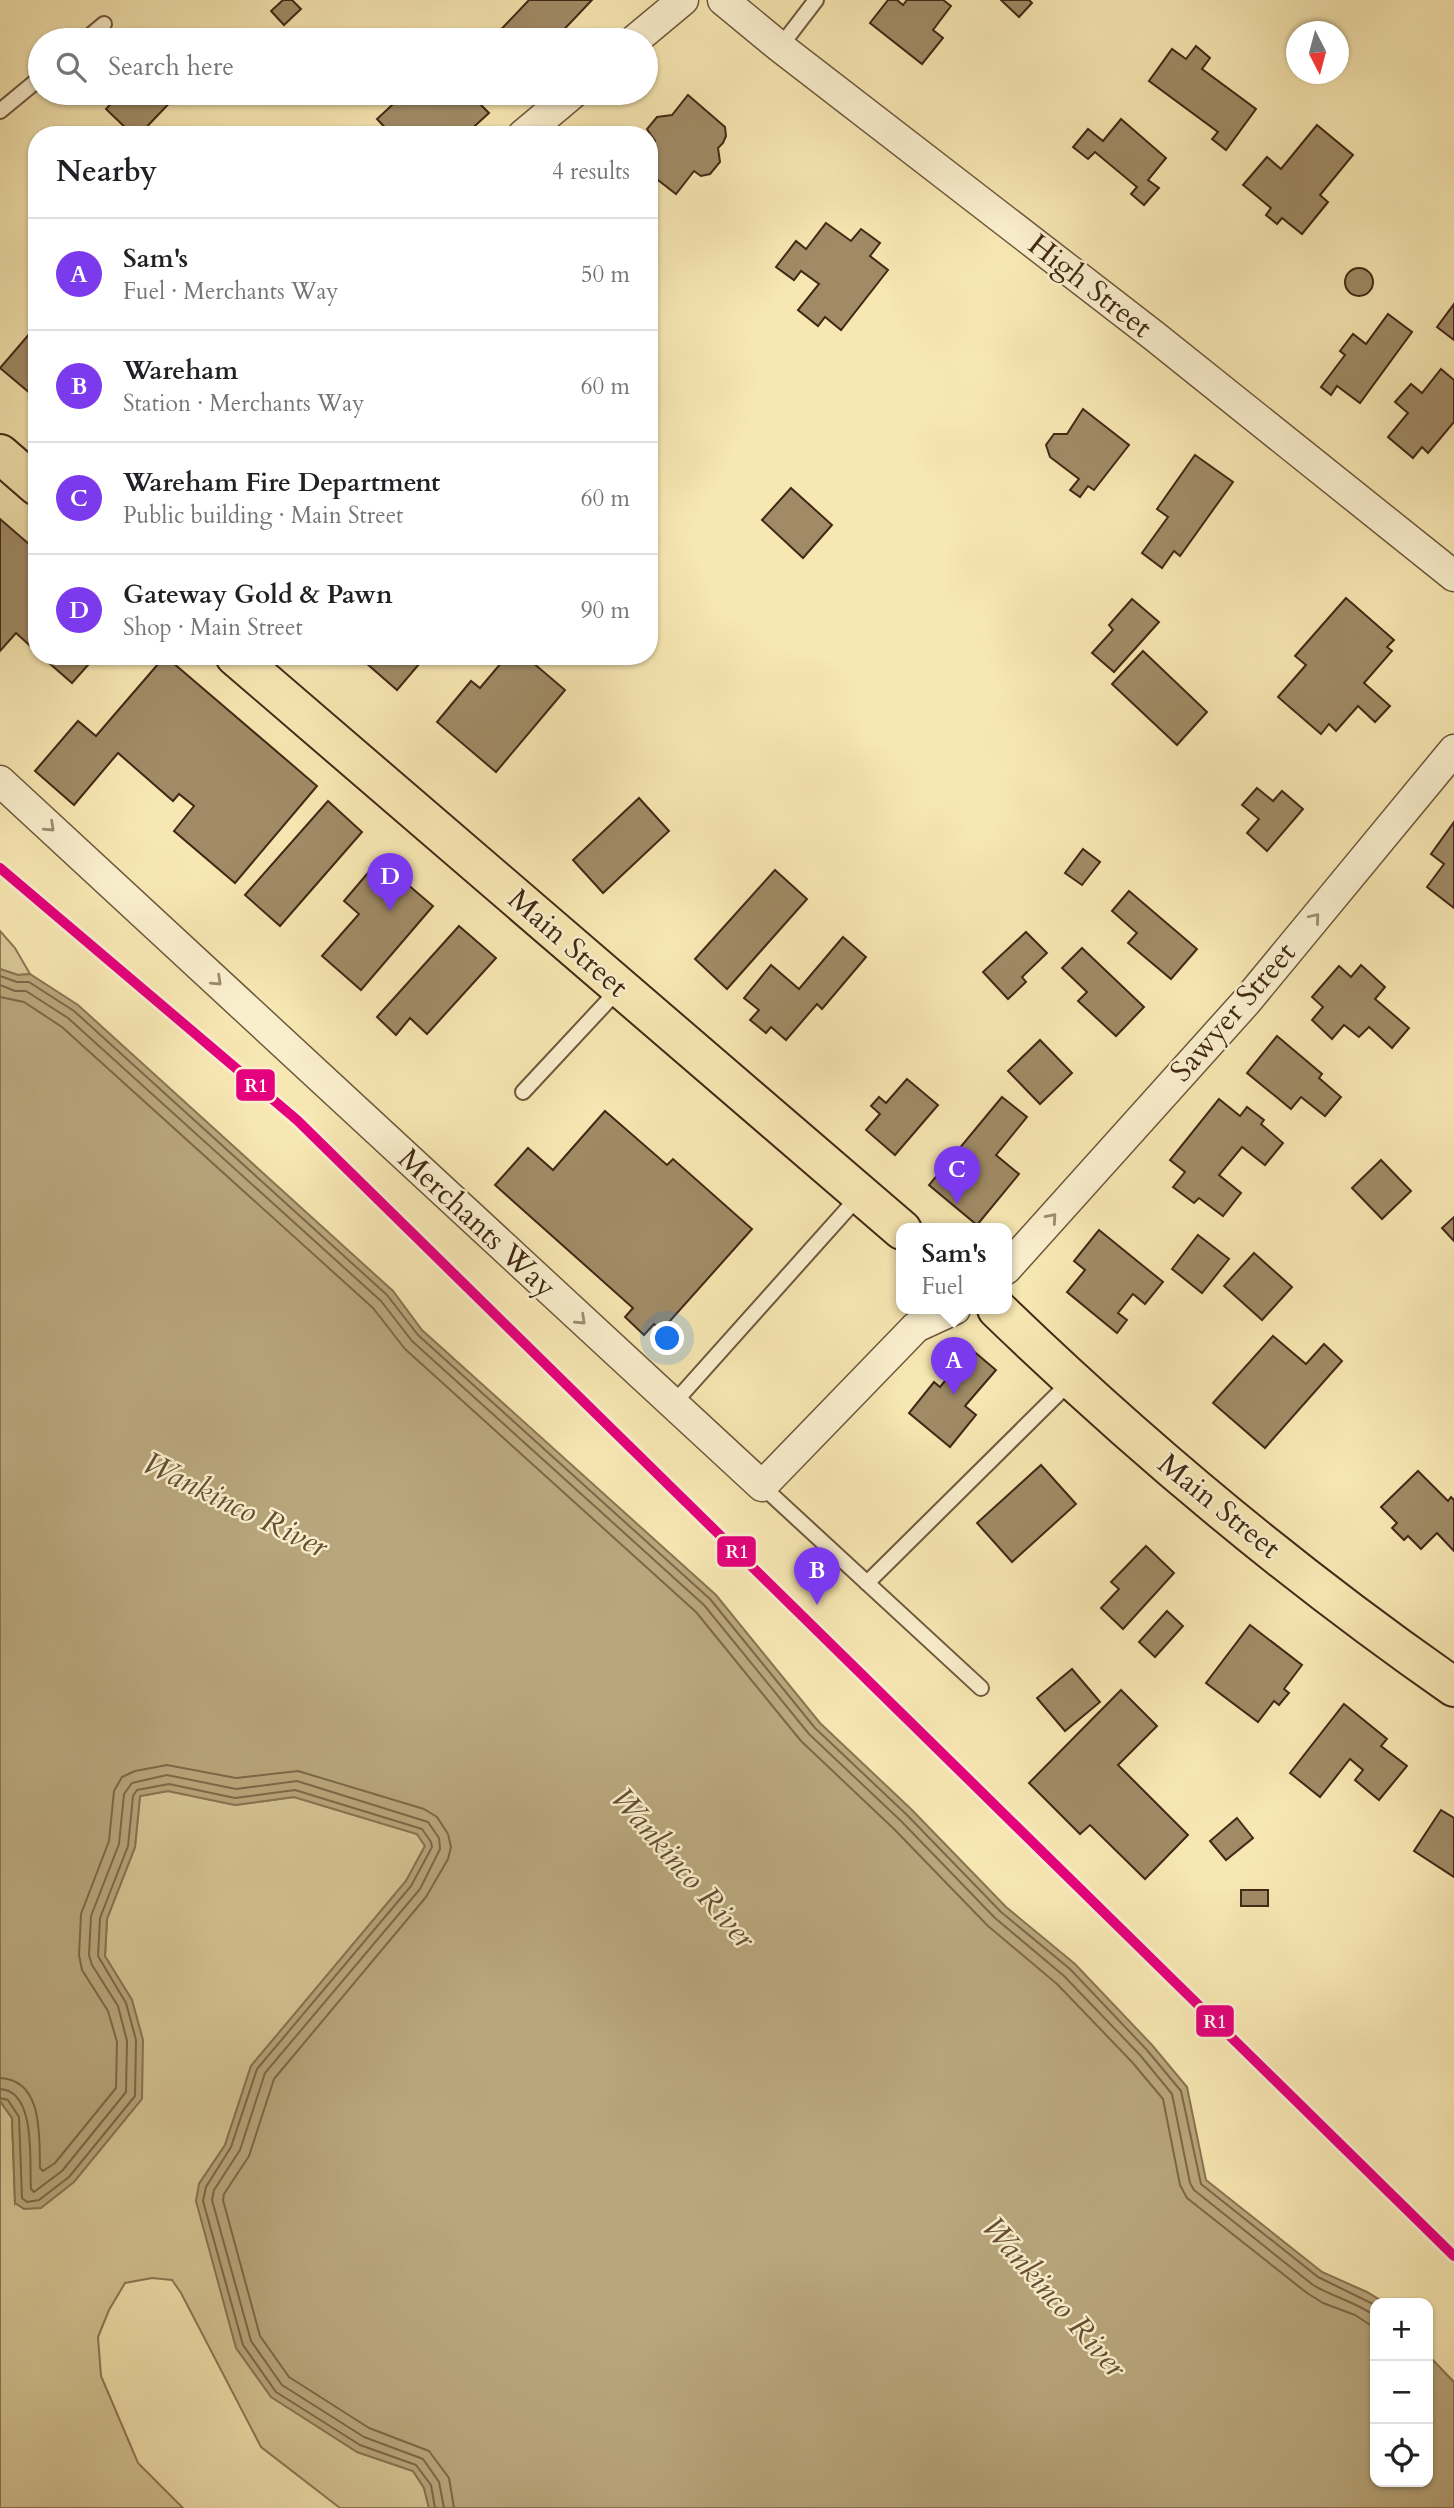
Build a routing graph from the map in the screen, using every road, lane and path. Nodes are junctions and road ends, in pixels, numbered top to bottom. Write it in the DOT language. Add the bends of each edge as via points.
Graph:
graph roads {
  1 [pos="683,0"];
  2 [pos="723,0"];
  3 [pos="816,0"];
  4 [pos="104,24"];
  5 [pos="99,28"];
  6 [pos="649,28"];
  7 [pos="780,47"];
  8 [pos="28,88"];
  9 [pos="559,105"];
  10 [pos="0,111"];
  11 [pos="534,126"];
  12 [pos="0,454"];
  13 [pos="28,478"];
  14 [pos="1452,571"];
  15 [pos="245,665"];
  16 [pos="1454,750"];
  17 [pos="0,781"];
  18 [pos="620,988"];
  19 [pos="523,1092"];
  20 [pos="859,1196"];
  21 [pos="896,1226"];
  22 [pos="1012,1262"];
  23 [pos="944,1314"];
  24 [pos="1002,1314"];
  25 [pos="1071,1381"];
  26 [pos="673,1404"];
  27 [pos="762,1486"];
  28 [pos="867,1583"];
  29 [pos="1454,1687"];
  30 [pos="981,1688"];
  1 -- 6 [label="street"];
  2 -- 7 [label="street, High Street"];
  3 -- 7 [label="lane"];
  4 -- 5 [label="lane"];
  7 -- 14 [label="street, High Street"];
  8 -- 10 [label="lane"];
  9 -- 11 [label="street"];
  12 -- 13 [label="main road"];
  15 -- 18 [label="main road, Main Street"];
  22 -- 16 [label="street, Sawyer Street, one-way" via="1246,1002"];
  17 -- 26 [label="street, Merchants Way, one-way"];
  18 -- 19 [label="lane"];
  18 -- 20 [label="main road, Main Street"];
  20 -- 21 [label="main road, Main Street"];
  20 -- 26 [label="lane"];
  23 -- 27 [label="street" via="916,1327"];
  24 -- 25 [label="main road, Main Street"];
  25 -- 28 [label="lane"];
  25 -- 29 [label="main road, Main Street" via="1363,1622"];
  26 -- 27 [label="street, Merchants Way"];
  27 -- 28 [label="lane"];
  28 -- 30 [label="lane"];
}
